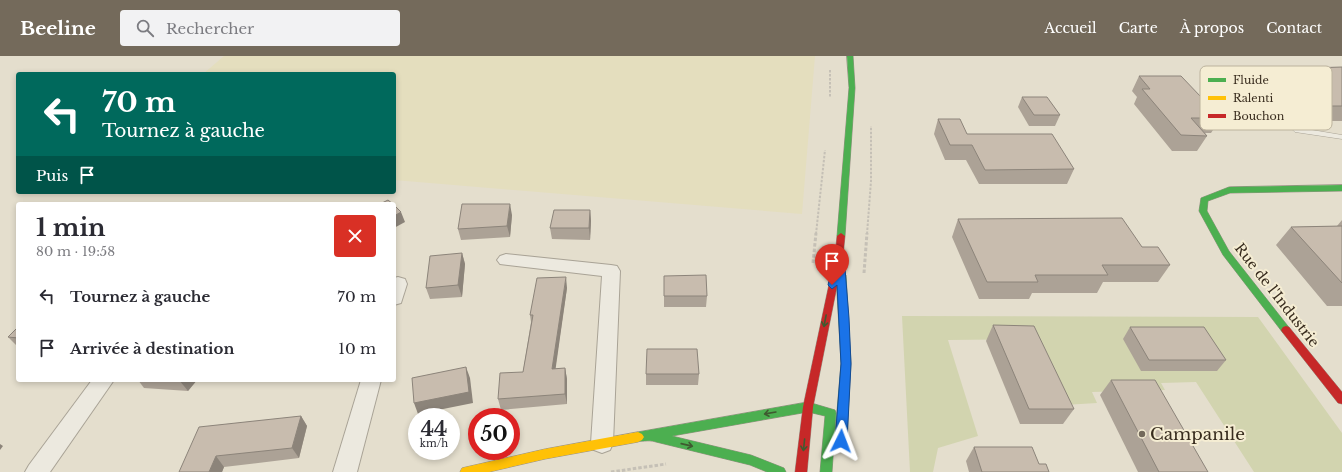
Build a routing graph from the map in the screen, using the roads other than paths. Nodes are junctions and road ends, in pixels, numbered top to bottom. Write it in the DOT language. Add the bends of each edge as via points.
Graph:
graph roads {
  1 [pos="850,56"];
  2 [pos="1298,130"];
  3 [pos="1342,137"];
  4 [pos="1342,188"];
  5 [pos="839,256"];
  6 [pos="506,260"];
  7 [pos="103,382"];
  8 [pos="370,382"];
  9 [pos="1342,400"];
  10 [pos="808,407"];
  11 [pos="649,436"];
  12 [pos="841,441"];
  13 [pos="602,444"];
  14 [pos="37,472"];
  15 [pos="345,472"];
  16 [pos="466,472"];
  17 [pos="780,472"];
  18 [pos="801,472"];
  19 [pos="826,472"];
  1 -- 5 [label="main road" via="852,88"];
  2 -- 3 [label="lane"];
  4 -- 9 [label="main road, Rue de l'Industrie" via="1229,190 1204,200 1203,211 1226,253"];
  5 -- 10 [label="main road, one-way"];
  5 -- 12 [label="main road" via="846,364"];
  6 -- 13 [label="street" via="611,271"];
  7 -- 14 [label="street"];
  8 -- 15 [label="street"];
  10 -- 11 [label="main road, one-way"];
  10 -- 18 [label="main road, one-way"];
  10 -- 19 [label="main road" via="830,413"];
  11 -- 13 [label="main road"];
  11 -- 17 [label="main road, one-way" via="751,460"];
  13 -- 16 [label="main road"];
}
